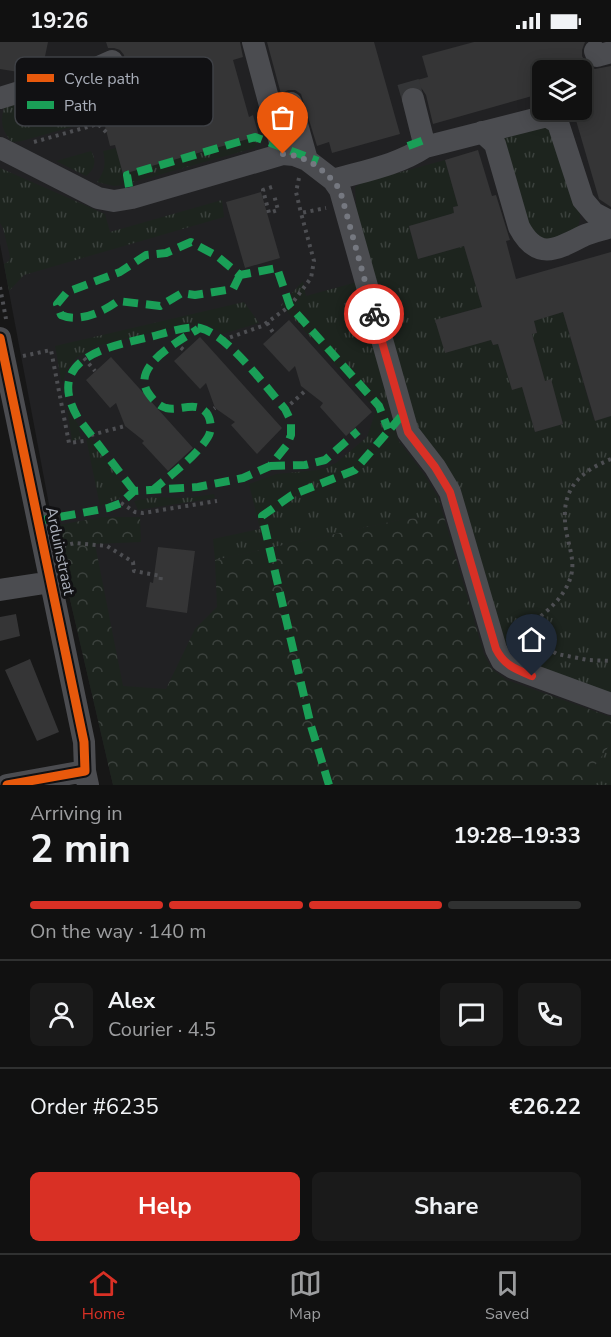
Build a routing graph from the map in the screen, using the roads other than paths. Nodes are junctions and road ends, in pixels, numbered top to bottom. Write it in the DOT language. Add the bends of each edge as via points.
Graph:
graph roads {
  1 [pos="253,42"];
  2 [pos="15,93"];
  3 [pos="0,98"];
  4 [pos="412,99"];
  5 [pos="291,103"];
  6 [pos="482,132"];
  7 [pos="425,147"];
  8 [pos="0,148"];
  9 [pos="274,157"];
  10 [pos="307,160"];
  11 [pos="333,180"];
  12 [pos="611,225"];
  13 [pos="4,333"];
  14 [pos="51,582"];
  15 [pos="0,590"];
  16 [pos="611,704"];
  17 [pos="87,778"];
  18 [pos="7,785"];
  1 -- 9 [label="street"];
  2 -- 3 [label="street"];
  4 -- 7 [label="street"];
  5 -- 10 [label="street"];
  6 -- 7 [label="street"];
  6 -- 12 [label="street" via="540,116 553,118 583,200"];
  6 -- 12 [label="street" via="495,144 519,227 535,246 560,249"];
  7 -- 11 [label="street" via="393,163"];
  8 -- 9 [label="street" via="82,191 114,201"];
  9 -- 10 [label="street" via="294,155"];
  10 -- 11 [label="street"];
  11 -- 16 [label="street" via="340,190 408,432 450,492 502,661"];
  13 -- 14 [label="street, Arduinstraat"];
  14 -- 15 [label="street"];
  14 -- 17 [label="street, Arduinstraat" via="84,742"];
  17 -- 18 [label="street"];
}
